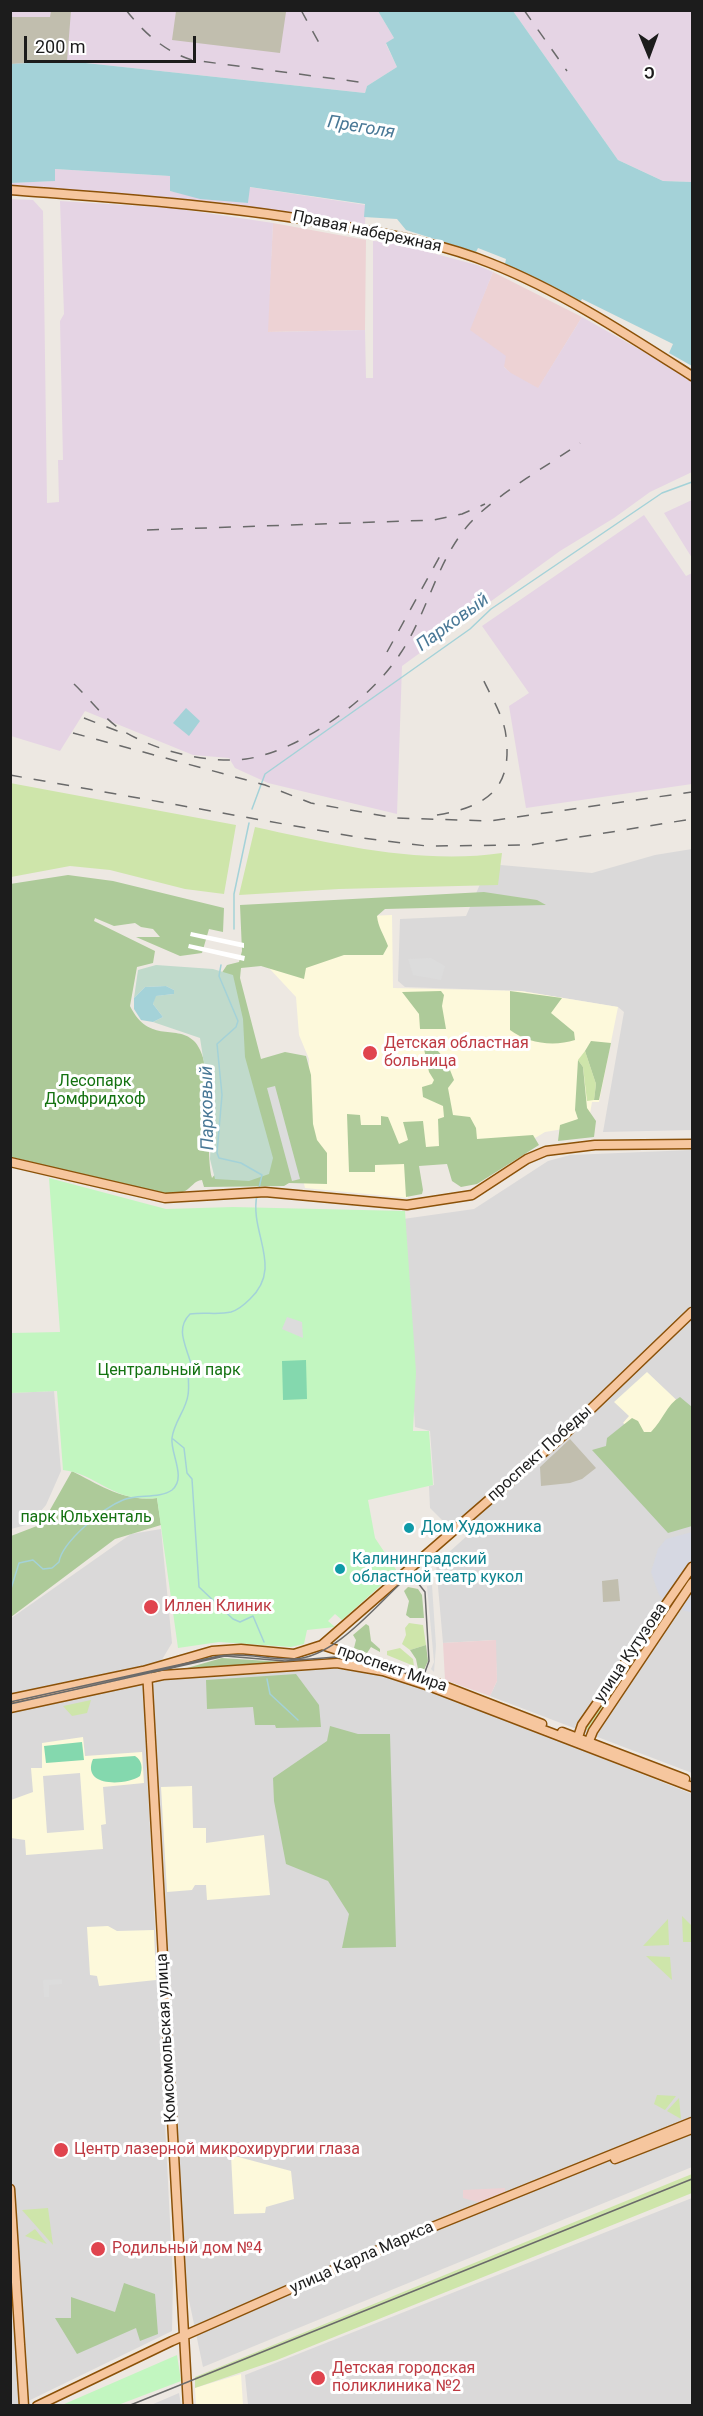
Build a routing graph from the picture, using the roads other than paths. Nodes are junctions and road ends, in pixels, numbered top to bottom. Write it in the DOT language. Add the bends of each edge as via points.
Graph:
graph roads {
  1 [pos="10,190"];
  2 [pos="693,376"];
  3 [pos="693,1144"];
  4 [pos="10,1162"];
  5 [pos="693,1312"];
  6 [pos="693,1567"];
  7 [pos="693,1583"];
  8 [pos="322,1645"];
  9 [pos="337,1664"];
  10 [pos="148,1674"];
  11 [pos="10,1699"];
  12 [pos="10,1708"];
  13 [pos="577,1740"];
  14 [pos="589,1746"];
  15 [pos="693,1782"];
  16 [pos="693,1787"];
  17 [pos="693,2122"];
  18 [pos="693,2129"];
  19 [pos="10,2189"];
  20 [pos="185,2339"];
  21 [pos="24,2406"];
  22 [pos="37,2406"];
  23 [pos="47,2406"];
  24 [pos="188,2406"];
  1 -- 2 [label="main road, Правая набережная" via="197,203 433,244 490,262 535,284"];
  3 -- 4 [label="main road" via="595,1145 546,1151 472,1195 407,1205 265,1192 165,1198"];
  5 -- 8 [label="main road, проспект Победы" via="567,1432"];
  6 -- 13 [label="main road, улица Кутузова" via="582,1725"];
  7 -- 14 [label="main road, улица Кутузова"];
  8 -- 9 [label="main road" via="325,1658"];
  8 -- 10 [label="main road, проспект Мира" via="294,1654 241,1649 212,1651"];
  8 -- 13 [label="main road, проспект Мира" via="424,1679"];
  9 -- 10 [label="main road, проспект Мира"];
  9 -- 13 [label="main road, проспект Мира" via="406,1678"];
  10 -- 11 [label="main road, проспект Мира"];
  10 -- 12 [label="main road, проспект Мира"];
  10 -- 20 [label="main road, Комсомольская улица"];
  13 -- 14 [label="main road, проспект Мира"];
  14 -- 15 [label="main road, проспект Мира"];
  14 -- 16 [label="main road, проспект Мира"];
  17 -- 20 [label="main road, улица Карла Маркса" via="476,2209"];
  18 -- 20 [label="main road, улица Карла Маркса" via="463,2219"];
  19 -- 21 [label="main road"];
  20 -- 22 [label="main road, улица Карла Маркса"];
  20 -- 23 [label="main road, улица Карла Маркса"];
  20 -- 24 [label="main road, Комсомольская улица"];
}
